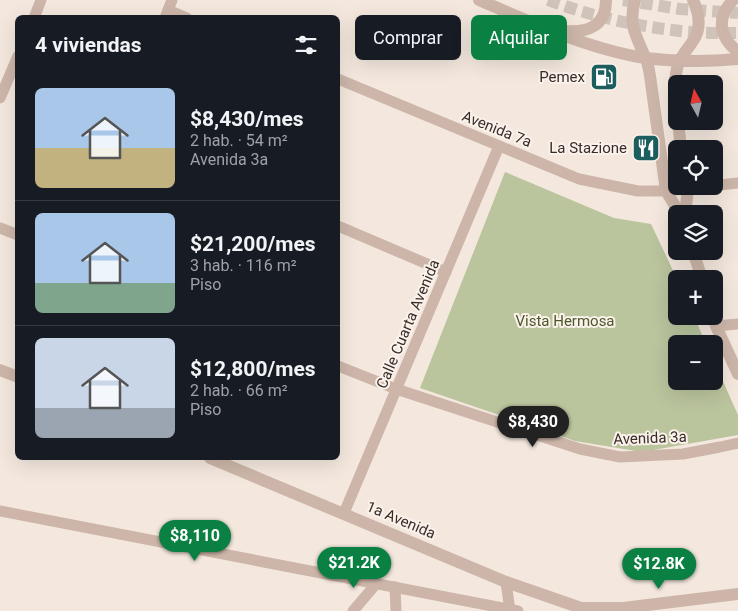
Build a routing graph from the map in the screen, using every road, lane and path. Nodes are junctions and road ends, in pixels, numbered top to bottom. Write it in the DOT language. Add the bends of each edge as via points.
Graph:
graph roads {
  1 [pos="41,0"];
  2 [pos="479,0"];
  3 [pos="606,0"];
  4 [pos="636,0"];
  5 [pos="693,0"];
  6 [pos="733,0"];
  7 [pos="168,9"];
  8 [pos="35,15"];
  9 [pos="181,15"];
  10 [pos="516,15"];
  11 [pos="567,31"];
  12 [pos="567,36"];
  13 [pos="738,52"];
  14 [pos="646,58"];
  15 [pos="738,59"];
  16 [pos="680,61"];
  17 [pos="15,63"];
  18 [pos="677,75"];
  19 [pos="340,81"];
  20 [pos="0,98"];
  21 [pos="499,146"];
  22 [pos="738,183"];
  23 [pos="723,184"];
  24 [pos="666,191"];
  25 [pos="675,205"];
  26 [pos="340,227"];
  27 [pos="0,228"];
  28 [pos="15,234"];
  29 [pos="446,272"];
  30 [pos="723,322"];
  31 [pos="738,324"];
  32 [pos="717,325"];
  33 [pos="340,367"];
  34 [pos="0,370"];
  35 [pos="738,374"];
  36 [pos="15,376"];
  37 [pos="396,390"];
  38 [pos="738,443"];
  39 [pos="215,460"];
  40 [pos="0,510"];
  41 [pos="344,513"];
  42 [pos="506,582"];
  43 [pos="376,584"];
  44 [pos="395,587"];
  45 [pos="738,594"];
  46 [pos="577,610"];
  47 [pos="624,610"];
  48 [pos="353,611"];
  49 [pos="396,611"];
  50 [pos="513,611"];
  1 -- 8 [label="street"];
  2 -- 10 [label="street"];
  3 -- 11 [label="street" via="605,13 599,23 588,30"];
  4 -- 14 [label="street" via="632,17 634,33"];
  5 -- 16 [label="street" via="699,26"];
  6 -- 13 [label="street" via="722,17 722,28 726,40"];
  7 -- 9 [label="street"];
  12 -- 14 [label="street"];
  14 -- 16 [label="street"];
  14 -- 24 [label="street"];
  15 -- 16 [label="street"];
  16 -- 18 [label="street"];
  17 -- 20 [label="street"];
  19 -- 21 [label="street, Avenida 7a"];
  21 -- 24 [label="street, Avenida 7a" via="579,179 638,191"];
  21 -- 29 [label="street, Calle Cuarta Avenida"];
  22 -- 23 [label="street, Avenida 7a"];
  24 -- 25 [label="street"];
  26 -- 29 [label="street"];
  27 -- 28 [label="street"];
  29 -- 37 [label="street, Calle Cuarta Avenida"];
  30 -- 31 [label="street"];
  32 -- 35 [label="street"];
  33 -- 37 [label="street, Avenida 3a"];
  34 -- 36 [label="street"];
  37 -- 38 [label="street, Avenida 3a" via="580,449 620,457 683,454"];
  37 -- 41 [label="street, Calle Cuarta Avenida"];
  39 -- 41 [label="street, 1a Avenida"];
  40 -- 43 [label="street"];
  41 -- 42 [label="street, 1a Avenida"];
  42 -- 46 [label="street, 1a Avenida"];
  42 -- 50 [label="street"];
  43 -- 44 [label="street"];
  43 -- 48 [label="street"];
  44 -- 49 [label="street"];
  44 -- 50 [label="street"];
  45 -- 47 [label="street, 1a Avenida"];
  46 -- 47 [label="street, 1a Avenida"];
}
